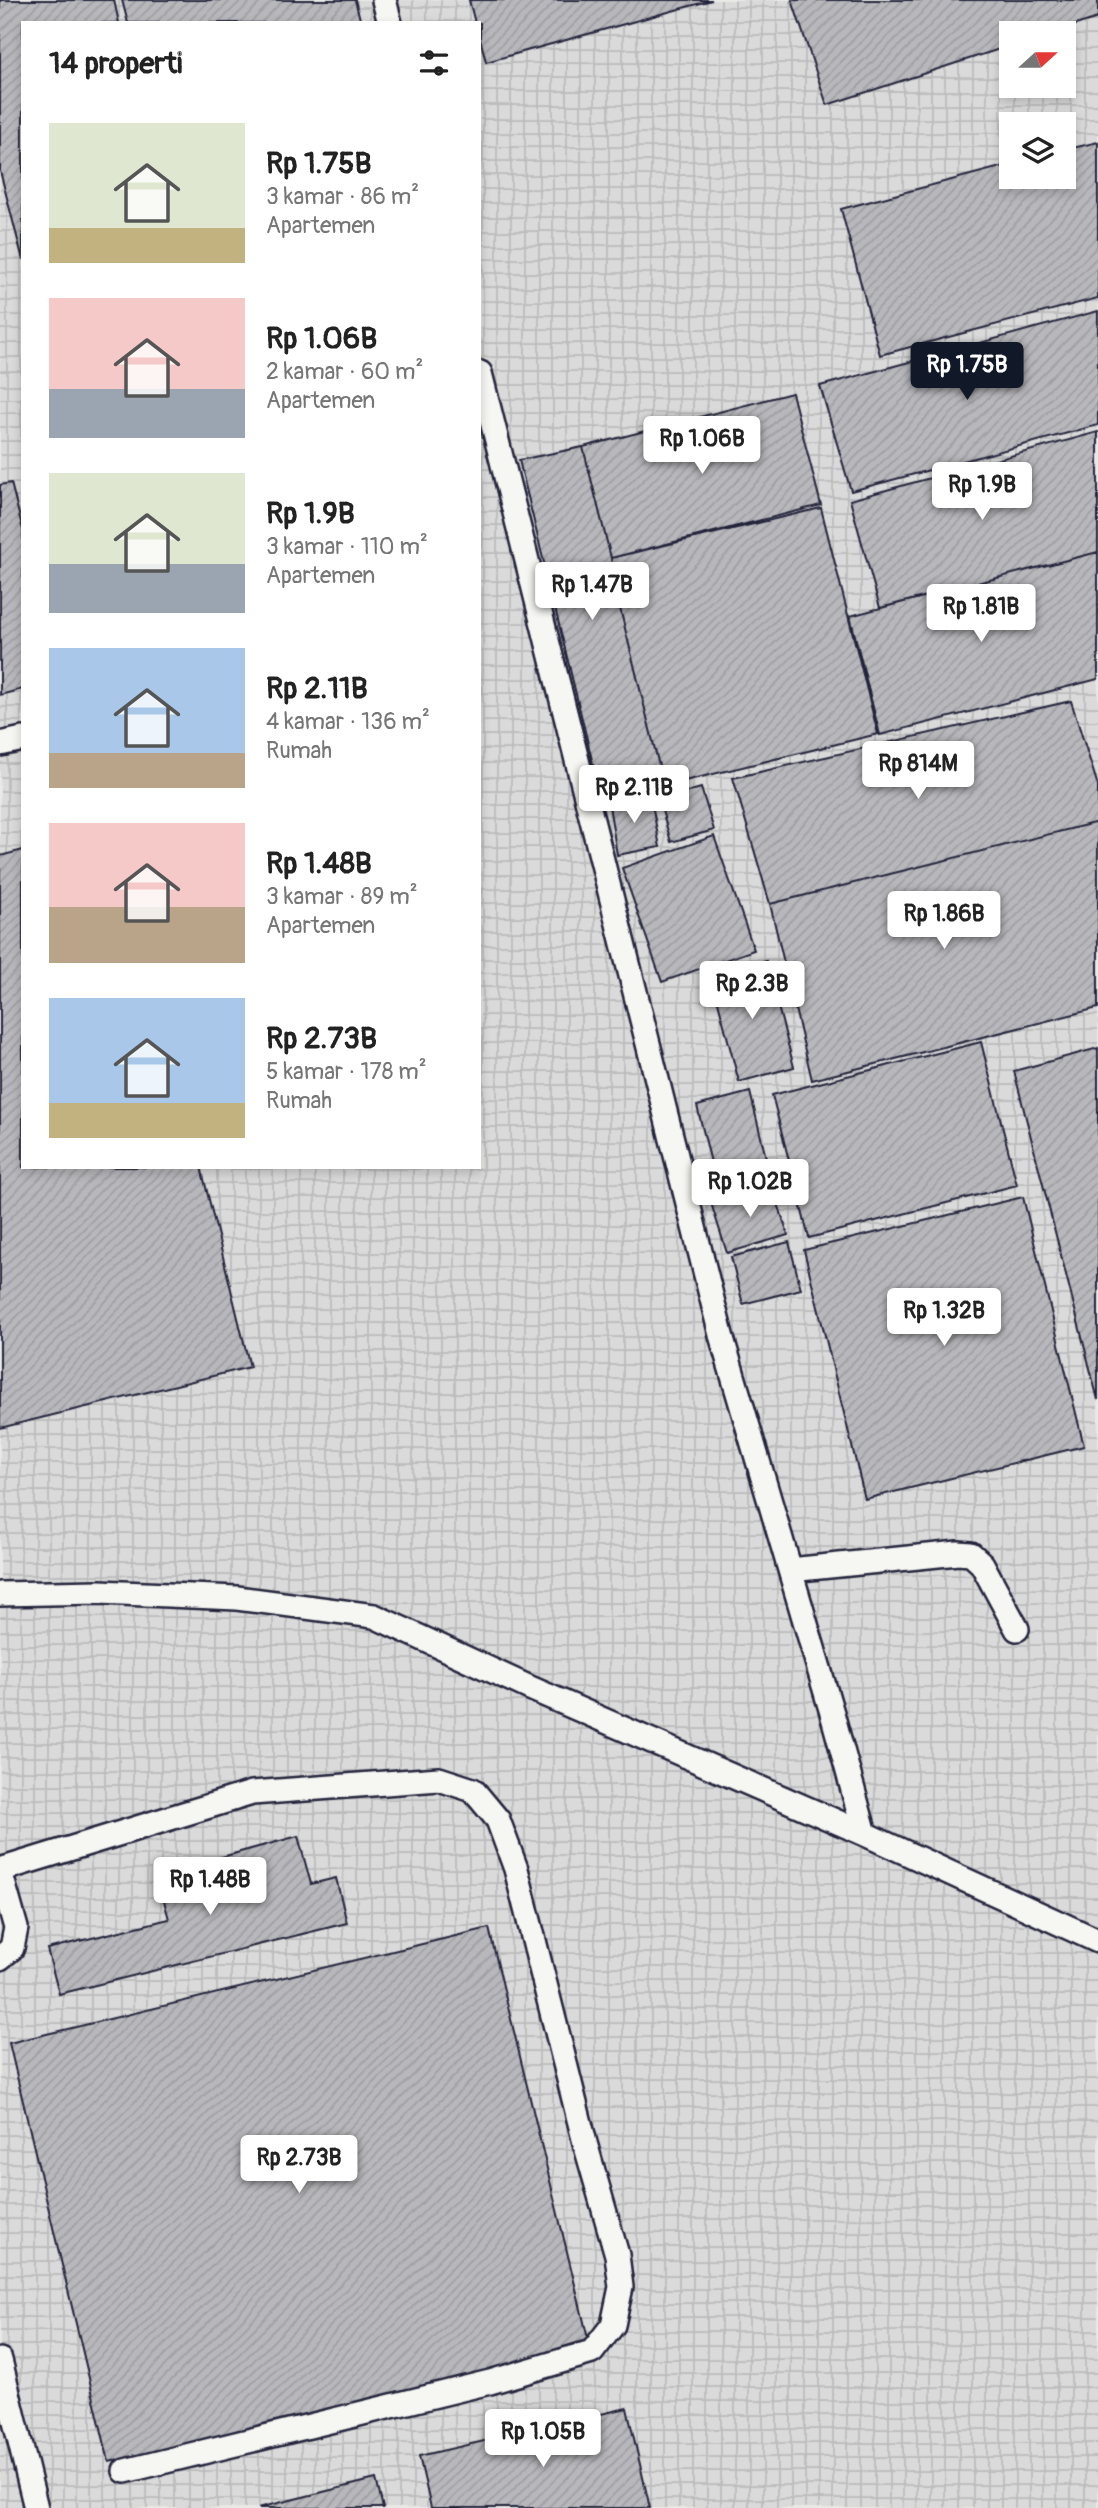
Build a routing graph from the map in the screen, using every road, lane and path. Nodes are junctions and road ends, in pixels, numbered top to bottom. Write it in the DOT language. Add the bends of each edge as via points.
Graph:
graph roads {
  1 [pos="384,0"];
  2 [pos="389,21"];
  3 [pos="481,377"];
  4 [pos="21,739"];
  5 [pos="0,744"];
  6 [pos="790,1570"];
  7 [pos="0,1594"];
  8 [pos="1017,1629"];
  9 [pos="865,1834"];
  10 [pos="0,1870"];
  11 [pos="1098,1941"];
  12 [pos="0,1958"];
  13 [pos="0,2360"];
  14 [pos="125,2471"];
  15 [pos="36,2508"];
  1 -- 2 [label="lane"];
  3 -- 6 [label="lane" via="690,1219"];
  4 -- 5 [label="lane"];
  6 -- 8 [label="lane" via="971,1554 982,1564"];
  6 -- 9 [label="lane"];
  7 -- 9 [label="lane" via="99,1592 237,1598 374,1616"];
  9 -- 11 [label="lane"];
  10 -- 12 [label="lane" via="16,1928 12,1948"];
  10 -- 14 [label="lane" via="252,1793 439,1779 473,1790 498,1820 516,1869 617,2255 621,2287 612,2325 592,2352 490,2382"];
  13 -- 15 [label="lane"];
}
